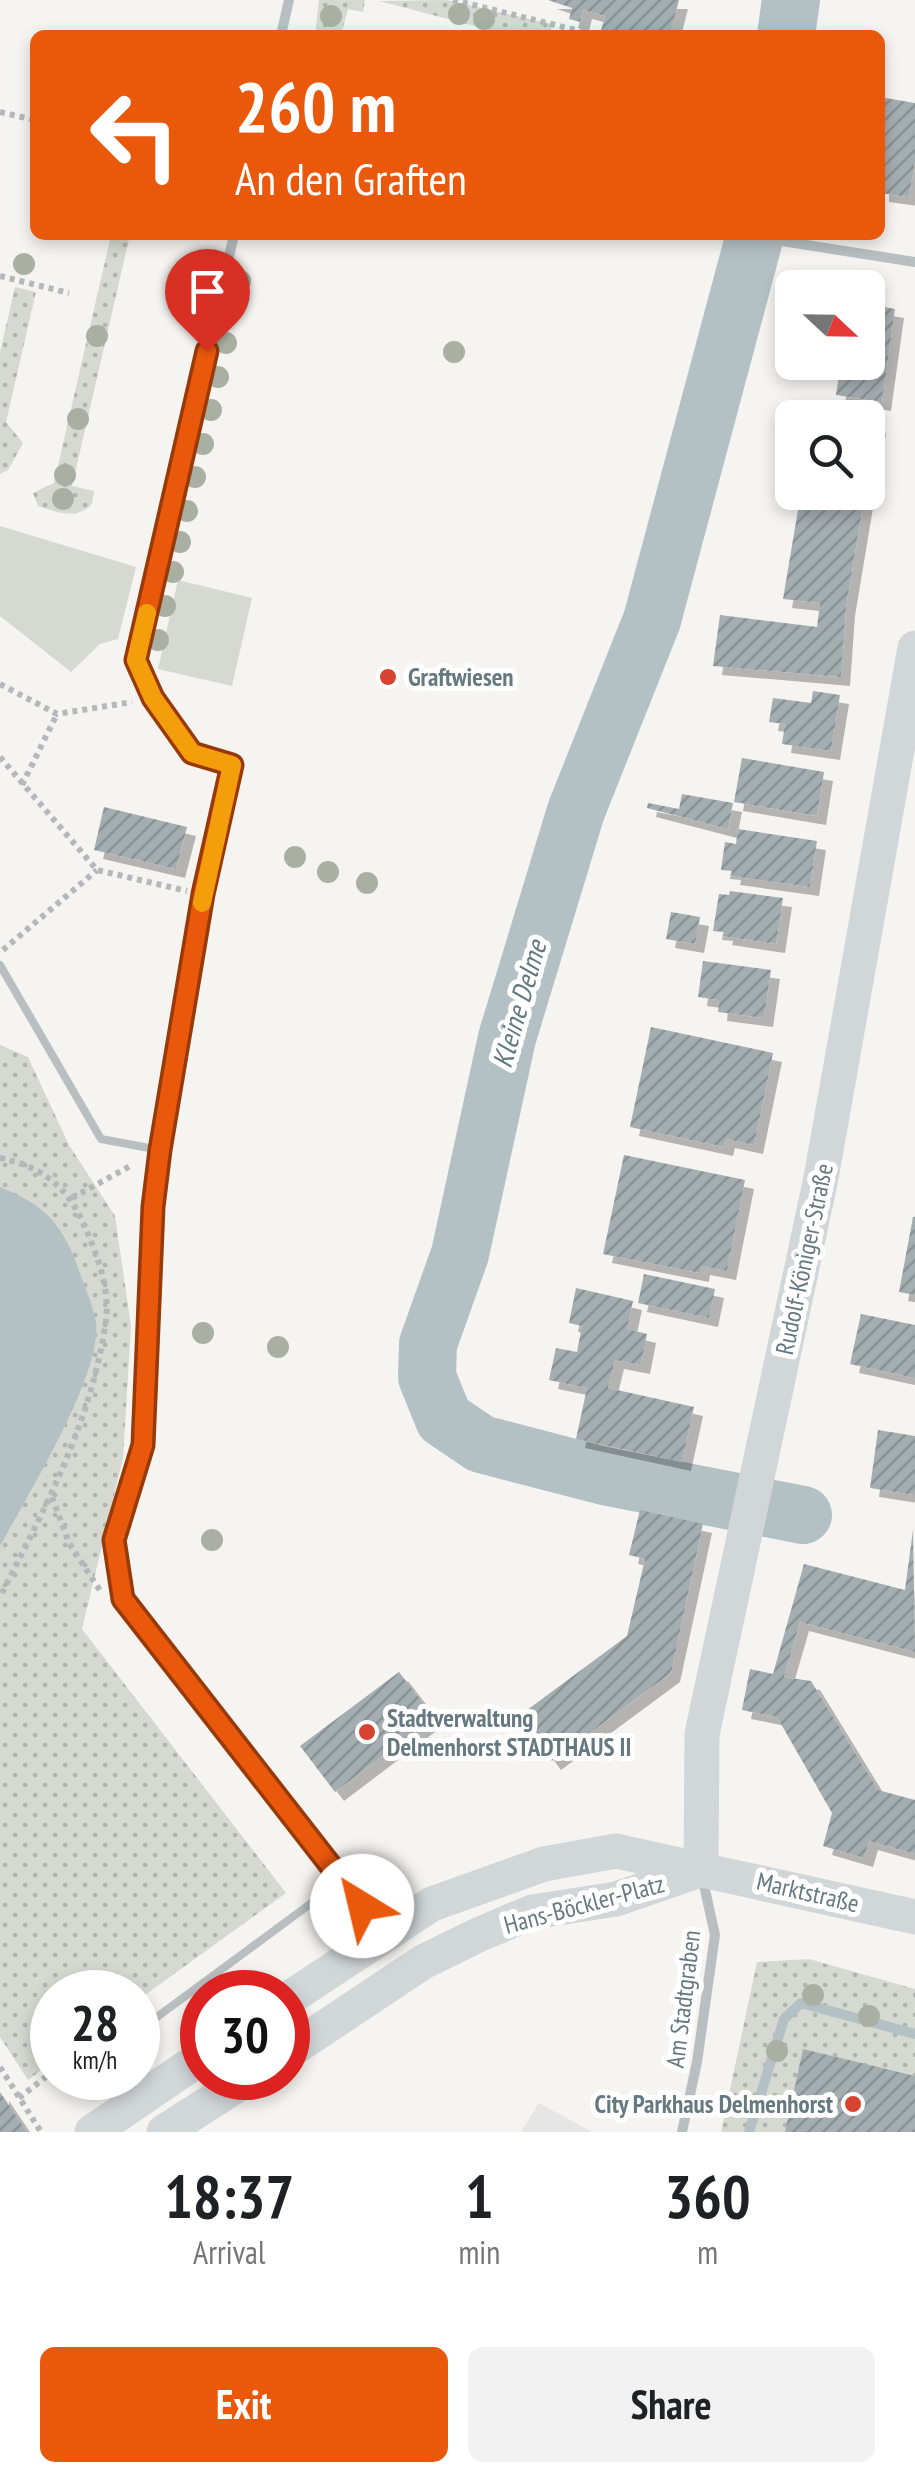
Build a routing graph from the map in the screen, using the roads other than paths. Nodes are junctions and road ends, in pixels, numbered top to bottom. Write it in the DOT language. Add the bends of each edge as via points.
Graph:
graph roads {
  1 [pos="289,0"];
  2 [pos="282,30"];
  3 [pos="233,240"];
  4 [pos="766,240"];
  5 [pos="915,262"];
  6 [pos="915,648"];
  7 [pos="0,965"];
  8 [pos="160,1150"];
  9 [pos="701,1870"];
  10 [pos="344,1878"];
  11 [pos="915,1917"];
  12 [pos="382,1934"];
  13 [pos="310,1984"];
  14 [pos="160,2015"];
  15 [pos="310,2037"];
  16 [pos="132,2100"];
  17 [pos="145,2100"];
  18 [pos="214,2100"];
  19 [pos="92,2132"];
  20 [pos="165,2132"];
  21 [pos="682,2132"];
  1 -- 2 [label="street"];
  3 -- 8 [label="street" via="136,660 153,698 192,753 232,765"];
  4 -- 5 [label="street"];
  6 -- 9 [label="main road, Rudolf-Königer-Straße" via="858,987 702,1734"];
  7 -- 8 [label="lane" via="101,1139"];
  8 -- 10 [label="street" via="143,1445 114,1540 123,1599"];
  9 -- 11 [label="main road, Marktstraße"];
  9 -- 12 [label="main road, Hans-Böckler-Platz" via="616,1851 544,1864 432,1904"];
  9 -- 15 [label="main road, Hans-Böckler-Platz" via="616,1899 532,1912 478,1934"];
  9 -- 21 [label="street, Am Stadtgraben" via="716,1935"];
  10 -- 12 [label="street"];
  10 -- 14 [label="lane"];
  12 -- 13 [label="main road, Hans-Böckler-Platz"];
  16 -- 19 [label="main road"];
  17 -- 20 [label="street"];
  18 -- 20 [label="main road"];
}
